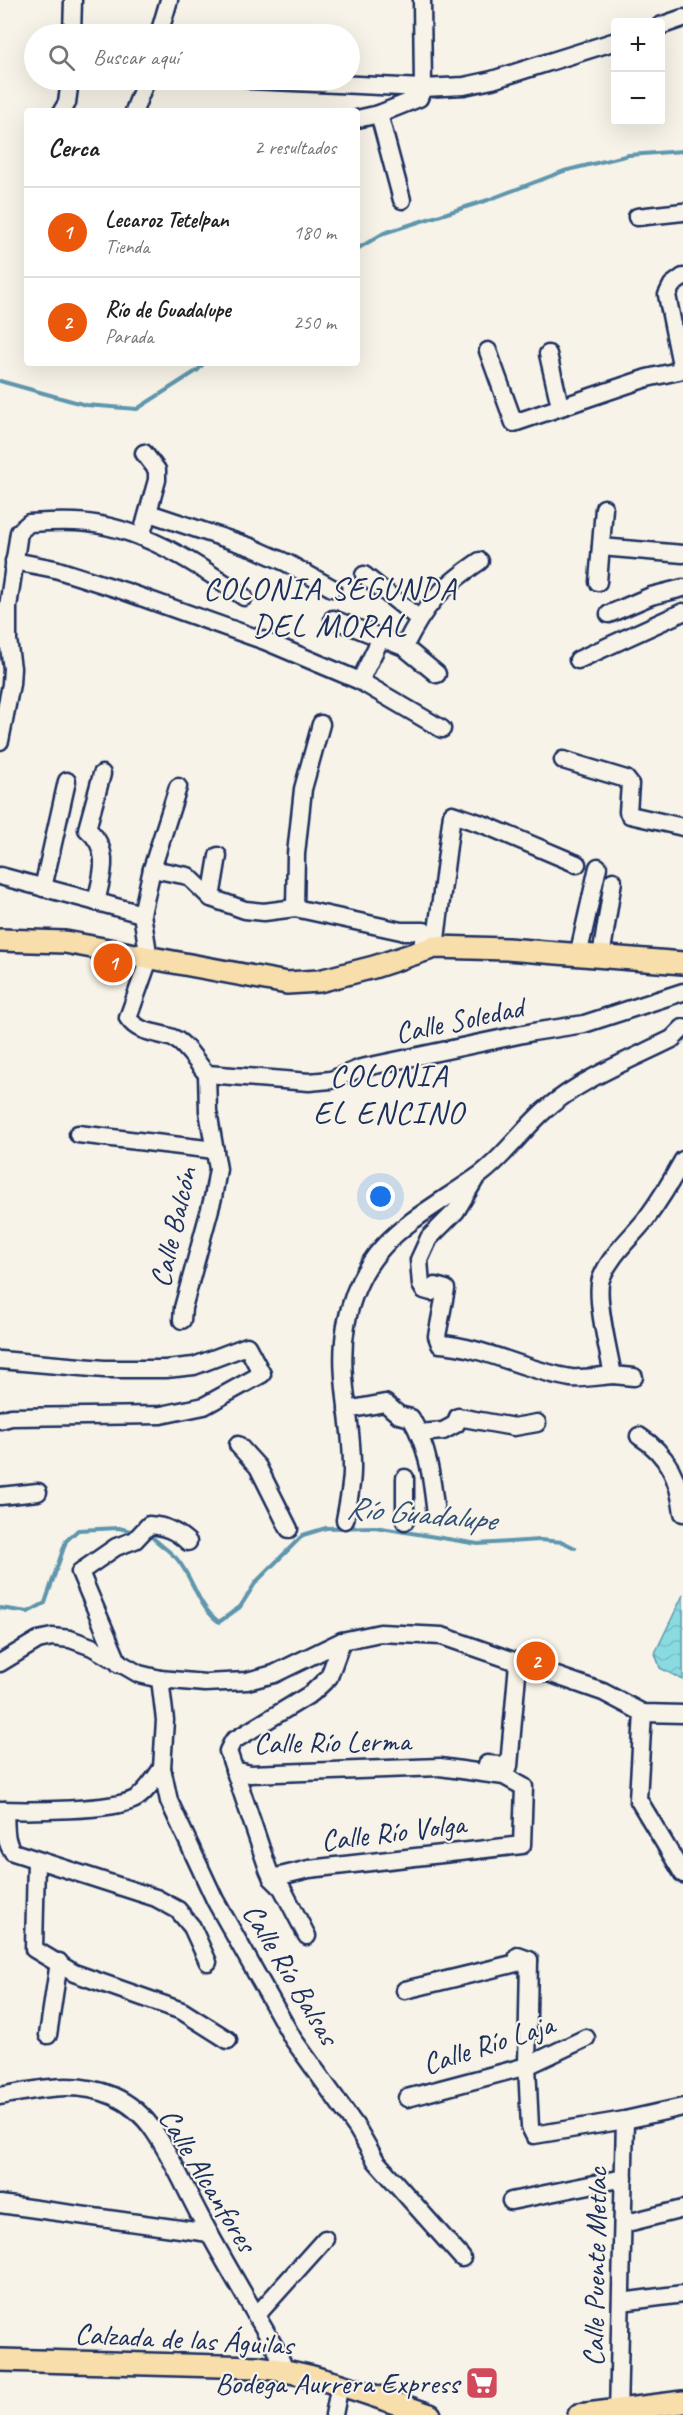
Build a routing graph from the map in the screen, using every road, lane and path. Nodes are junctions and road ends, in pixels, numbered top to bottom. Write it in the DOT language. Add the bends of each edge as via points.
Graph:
graph roads {
  1 [pos="73,0"];
  2 [pos="169,0"];
  3 [pos="422,0"];
  4 [pos="683,18"];
  5 [pos="72,24"];
  6 [pos="162,24"];
  7 [pos="665,24"];
  8 [pos="611,42"];
  9 [pos="360,85"];
  10 [pos="423,88"];
  11 [pos="69,90"];
  12 [pos="142,90"];
  13 [pos="64,108"];
  14 [pos="135,108"];
  15 [pos="379,114"];
  16 [pos="360,118"];
  17 [pos="402,200"];
  18 [pos="683,212"];
  19 [pos="636,217"];
  20 [pos="683,277"];
  21 [pos="488,351"];
  22 [pos="548,354"];
  23 [pos="683,370"];
  24 [pos="560,406"];
  25 [pos="144,453"];
  26 [pos="604,508"];
  27 [pos="149,513"];
  28 [pos="141,537"];
  29 [pos="601,547"];
  30 [pos="683,554"];
  31 [pos="14,561"];
  32 [pos="480,561"];
  33 [pos="364,575"];
  34 [pos="598,582"];
  35 [pos="332,588"];
  36 [pos="683,588"];
  37 [pos="5,597"];
  38 [pos="244,597"];
  39 [pos="683,612"];
  40 [pos="609,614"];
  41 [pos="418,618"];
  42 [pos="333,619"];
  43 [pos="381,638"];
  44 [pos="404,647"];
  45 [pos="578,660"];
  46 [pos="437,674"];
  47 [pos="360,681"];
  48 [pos="321,724"];
  49 [pos="442,729"];
  50 [pos="0,741"];
  51 [pos="563,760"];
  52 [pos="102,774"];
  53 [pos="66,781"];
  54 [pos="177,787"];
  55 [pos="683,827"];
  56 [pos="218,856"];
  57 [pos="578,864"];
  58 [pos="598,867"];
  59 [pos="152,869"];
  60 [pos="214,875"];
  61 [pos="0,876"];
  62 [pos="188,876"];
  63 [pos="613,881"];
  64 [pos="43,888"];
  65 [pos="228,888"];
  66 [pos="211,898"];
  67 [pos="96,902"];
  68 [pos="227,905"];
  69 [pos="295,908"];
  70 [pos="142,914"];
  71 [pos="0,940"];
  72 [pos="429,948"];
  73 [pos="578,956"];
  74 [pos="601,957"];
  75 [pos="148,959"];
  76 [pos="683,963"];
  77 [pos="683,992"];
  78 [pos="683,1028"];
  79 [pos="207,1074"];
  80 [pos="78,1134"];
  81 [pos="215,1150"];
  82 [pos="683,1160"];
  83 [pos="478,1176"];
  84 [pos="182,1320"];
  85 [pos="0,1360"];
  86 [pos="613,1375"];
  87 [pos="634,1377"];
  88 [pos="347,1410"];
  89 [pos="0,1420"];
  90 [pos="537,1423"];
  91 [pos="419,1432"];
  92 [pos="639,1436"];
  93 [pos="238,1445"];
  94 [pos="405,1478"];
  95 [pos="38,1492"];
  96 [pos="0,1496"];
  97 [pos="683,1513"];
  98 [pos="436,1515"];
  99 [pos="345,1520"];
  100 [pos="405,1521"];
  101 [pos="289,1529"];
  102 [pos="188,1542"];
  103 [pos="342,1641"];
  104 [pos="0,1663"];
  105 [pos="518,1663"];
  106 [pos="118,1664"];
  107 [pos="160,1679"];
  108 [pos="643,1713"];
  109 [pos="683,1714"];
  110 [pos="162,1768"];
  111 [pos="234,1770"];
  112 [pos="2,1810"];
  113 [pos="522,1845"];
  114 [pos="36,1861"];
  115 [pos="683,1874"];
  116 [pos="272,1878"];
  117 [pos="307,1936"];
  118 [pos="58,1962"];
  119 [pos="208,1962"];
  120 [pos="405,1990"];
  121 [pos="48,2035"];
  122 [pos="586,2038"];
  123 [pos="228,2040"];
  124 [pos="527,2066"];
  125 [pos="0,2096"];
  126 [pos="407,2098"];
  127 [pos="683,2107"];
  128 [pos="625,2120"];
  129 [pos="624,2178"];
  130 [pos="511,2201"];
  131 [pos="0,2204"];
  132 [pos="683,2209"];
  133 [pos="623,2224"];
  134 [pos="209,2233"];
  135 [pos="325,2240"];
  136 [pos="462,2259"];
  137 [pos="683,2294"];
  138 [pos="621,2302"];
  139 [pos="256,2316"];
  140 [pos="0,2360"];
  141 [pos="285,2370"];
  142 [pos="340,2384"];
  143 [pos="683,2402"];
  144 [pos="618,2413"];
  145 [pos="334,2415"];
  146 [pos="430,2415"];
  147 [pos="579,2415"];
  1 -- 5 [label="street"];
  2 -- 6 [label="street"];
  3 -- 10 [label="street"];
  4 -- 7 [label="street"];
  8 -- 10 [label="street" via="492,80"];
  9 -- 10 [label="street"];
  10 -- 15 [label="street" via="419,98"];
  11 -- 13 [label="street"];
  12 -- 14 [label="street"];
  15 -- 16 [label="street"];
  15 -- 17 [label="street"];
  18 -- 19 [label="street"];
  20 -- 23 [label="street" via="672,285 668,295"];
  21 -- 24 [label="street" via="514,423"];
  22 -- 24 [label="street"];
  23 -- 24 [label="street"];
  25 -- 27 [label="street" via="157,470"];
  26 -- 29 [label="street"];
  27 -- 28 [label="street"];
  27 -- 35 [label="street" via="251,547"];
  28 -- 31 [label="street" via="117,528 77,522 29,523 19,532"];
  28 -- 38 [label="street" via="207,571"];
  29 -- 30 [label="street"];
  29 -- 34 [label="street"];
  31 -- 37 [label="street"];
  31 -- 47 [label="street" via="55,569 145,599 256,638"];
  32 -- 41 [label="street" via="437,593"];
  33 -- 41 [label="street"];
  36 -- 40 [label="street" via="651,596"];
  37 -- 50 [label="street" via="12,668"];
  39 -- 45 [label="street"];
  41 -- 44 [label="street"];
  42 -- 43 [label="street"];
  43 -- 44 [label="street"];
  43 -- 47 [label="street"];
  44 -- 46 [label="street"];
  47 -- 49 [label="street"];
  48 -- 69 [label="street" via="303,789"];
  51 -- 55 [label="street" via="629,781 630,816"];
  52 -- 67 [label="street" via="87,829 105,860"];
  53 -- 64 [label="street"];
  54 -- 59 [label="street"];
  56 -- 60 [label="street"];
  57 -- 72 [label="street" via="452,814"];
  58 -- 73 [label="street"];
  59 -- 62 [label="street"];
  59 -- 70 [label="street"];
  60 -- 62 [label="street"];
  60 -- 66 [label="street"];
  61 -- 64 [label="street"];
  62 -- 66 [label="street"];
  63 -- 74 [label="street"];
  64 -- 67 [label="street"];
  65 -- 68 [label="street"];
  66 -- 68 [label="street"];
  67 -- 70 [label="street"];
  68 -- 69 [label="street" via="264,912"];
  69 -- 72 [label="street" via="401,931 424,931"];
  70 -- 75 [label="street"];
  71 -- 75 [label="main road" via="65,942"];
  72 -- 73 [label="main road" via="507,949"];
  72 -- 75 [label="main road" via="319,981 287,983"];
  73 -- 74 [label="main road"];
  74 -- 76 [label="main road"];
  75 -- 79 [label="street" via="128,1018 142,1031 184,1046"];
  77 -- 79 [label="street, Calle Soledad" via="584,1024 361,1068 331,1080 309,1082"];
  78 -- 83 [label="street" via="672,1039 581,1084 546,1109"];
  79 -- 81 [label="street, Calle Balcón"];
  80 -- 81 [label="street"];
  81 -- 84 [label="street, Calle Balcón" via="218,1169 213,1198"];
  82 -- 86 [label="street" via="601,1279 600,1299"];
  83 -- 86 [label="street" via="456,1211 429,1238 419,1260 424,1290 431,1292 435,1286 446,1289 437,1336 440,1344 457,1345 551,1374 574,1378"];
  83 -- 88 [label="street" via="420,1214 370,1260 356,1289 346,1325 342,1368"];
  85 -- 89 [label="street" via="104,1369 166,1369 194,1366 248,1346 262,1374 204,1406 161,1415"];
  86 -- 87 [label="street"];
  88 -- 91 [label="street" via="385,1402 399,1415 411,1418"];
  88 -- 99 [label="street" via="352,1470"];
  90 -- 91 [label="street" via="514,1428 458,1417 456,1424 443,1431"];
  91 -- 98 [label="street" via="431,1470"];
  92 -- 97 [label="street" via="652,1444 671,1466 681,1493"];
  93 -- 101 [label="street" via="258,1467"];
  94 -- 100 [label="street"];
  95 -- 96 [label="street"];
  102 -- 106 [label="street" via="162,1526 149,1525 80,1572"];
  103 -- 105 [label="street" via="380,1633 442,1636"];
  103 -- 107 [label="street" via="274,1674 247,1681"];
  103 -- 111 [label="street" via="329,1677 233,1741 228,1751"];
  104 -- 106 [label="street" via="38,1640 52,1637 92,1647"];
  105 -- 108 [label="street" via="603,1692"];
  105 -- 111 [label="street, Calle Río Lerma" via="509,1766 417,1761 248,1765"];
  106 -- 107 [label="street"];
  107 -- 110 [label="street, Calle Río Balsas" via="165,1730"];
  108 -- 109 [label="street"];
  108 -- 115 [label="street" via="638,1799"];
  110 -- 112 [label="street" via="135,1799 117,1804"];
  110 -- 136 [label="street, Calle Río Balsas" via="169,1802 215,1900 293,2038 357,2128 375,2161"];
  111 -- 113 [label="street, Calle Río Lerma" via="250,1774 440,1767 504,1776 524,1787"];
  111 -- 116 [label="street"];
  112 -- 114 [label="street" via="8,1846"];
  113 -- 116 [label="street, Calle Río Volga" via="332,1866"];
  114 -- 118 [label="street" via="34,1949"];
  114 -- 119 [label="street" via="156,1898 178,1910 192,1927"];
  116 -- 117 [label="street" via="282,1888"];
  118 -- 121 [label="street"];
  118 -- 123 [label="street" via="75,1973 182,2011"];
  120 -- 124 [label="street" via="524,1958"];
  122 -- 124 [label="street, Calle Río Laja"];
  124 -- 126 [label="street, Calle Río Laja"];
  124 -- 128 [label="street" via="530,2127 534,2135"];
  125 -- 134 [label="street, Calle Alcanfores" via="70,2087 96,2090 131,2106 155,2132"];
  127 -- 128 [label="street"];
  128 -- 129 [label="street, Calle Puente Metlac"];
  129 -- 130 [label="street"];
  129 -- 133 [label="street, Calle Puente Metlac"];
  131 -- 134 [label="street"];
  132 -- 133 [label="street"];
  133 -- 138 [label="street, Calle Puente Metlac"];
  134 -- 139 [label="street, Calle Alcanfores"];
  135 -- 139 [label="street"];
  137 -- 138 [label="street"];
  138 -- 144 [label="street, Calle Puente Metlac"];
  139 -- 141 [label="street, Calle Alcanfores"];
  140 -- 141 [label="main road, Calzada de las Águilas"];
  141 -- 142 [label="main road, Calzada de las Águilas"];
  142 -- 145 [label="street"];
  142 -- 146 [label="main road, Calzada de las Águilas"];
  143 -- 144 [label="main road"];
  144 -- 147 [label="main road"];
}
